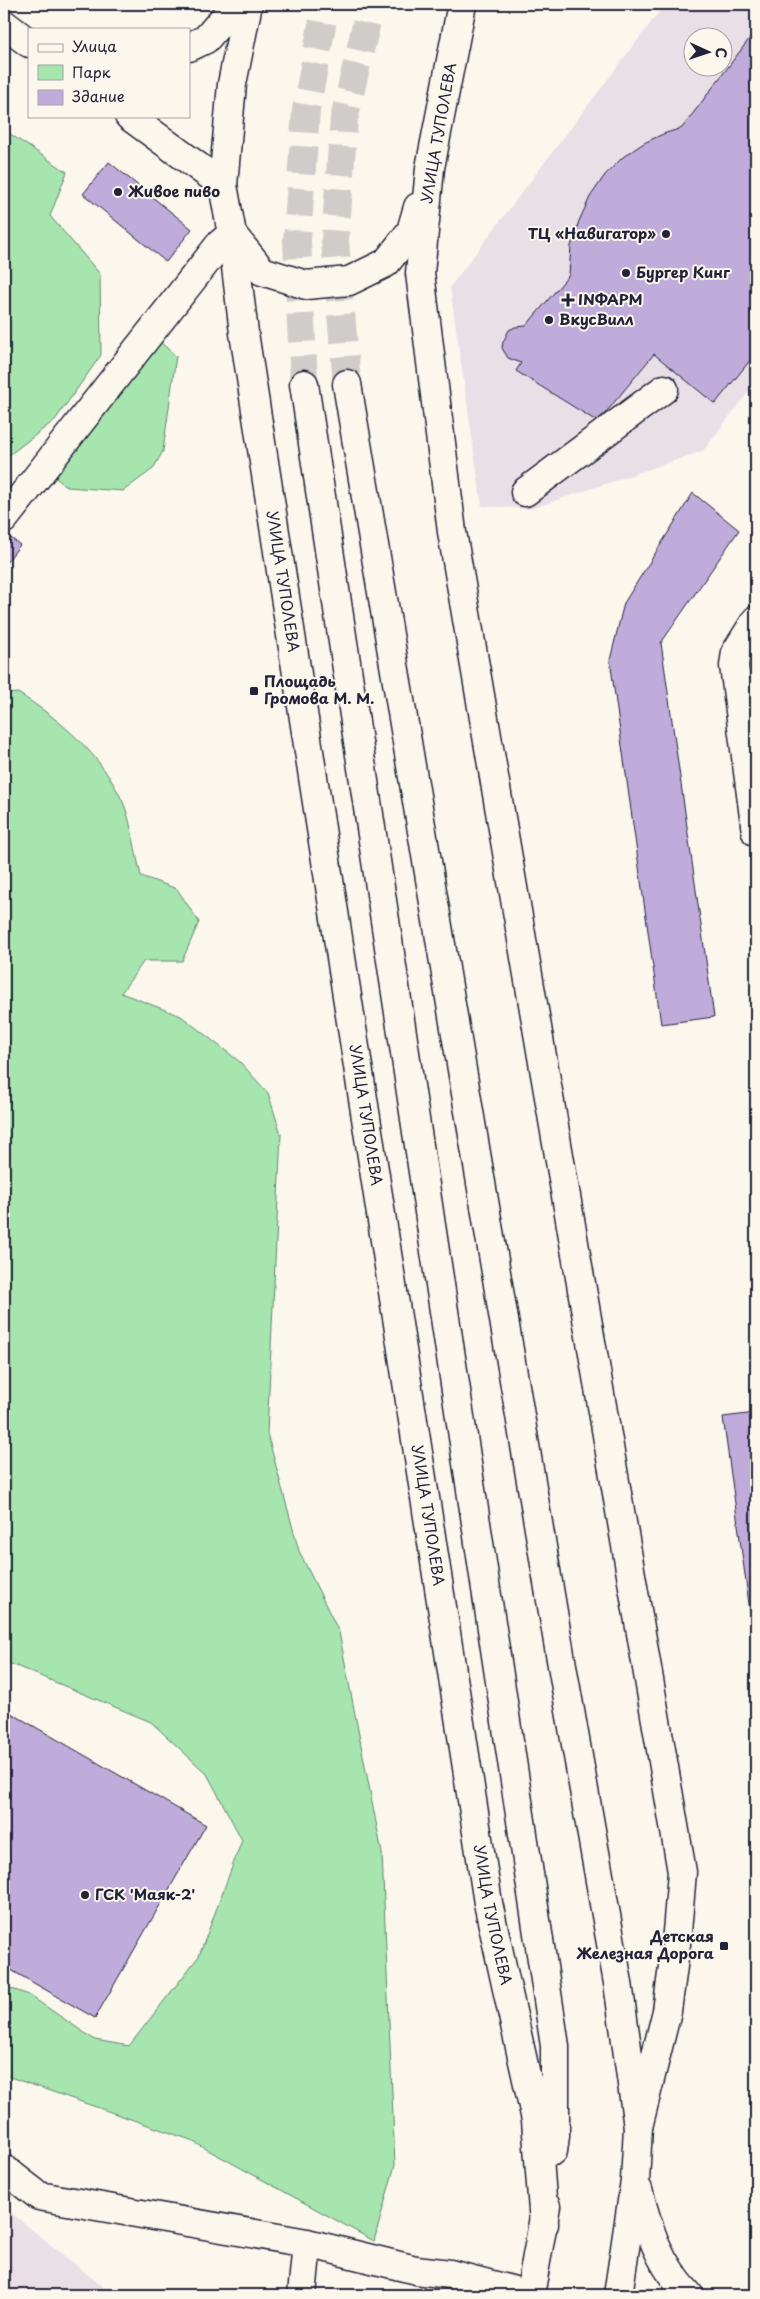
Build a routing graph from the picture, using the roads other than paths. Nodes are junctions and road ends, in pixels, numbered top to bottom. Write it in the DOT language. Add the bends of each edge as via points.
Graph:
graph roads {
  1 [pos="236,4"];
  2 [pos="248,4"];
  3 [pos="462,4"];
  4 [pos="4,24"];
  5 [pos="28,42"];
  6 [pos="190,47"];
  7 [pos="132,118"];
  8 [pos="430,168"];
  9 [pos="223,185"];
  10 [pos="232,234"];
  11 [pos="304,384"];
  12 [pos="348,384"];
  13 [pos="664,390"];
  14 [pos="525,492"];
  15 [pos="4,519"];
  16 [pos="756,620"];
  17 [pos="756,832"];
  18 [pos="638,2127"];
  19 [pos="4,2169"];
  20 [pos="635,2181"];
  21 [pos="544,2224"];
  22 [pos="307,2243"];
  23 [pos="302,2295"];
  24 [pos="530,2295"];
  25 [pos="618,2295"];
  26 [pos="689,2295"];
  1 -- 6 [label="main road" via="206,39"];
  2 -- 9 [label="main road, УЛИЦА ТУПОЛЕВА" via="232,84"];
  3 -- 8 [label="main road, УЛИЦА ТУПОЛЕВА"];
  4 -- 5 [label="main road"];
  7 -- 9 [label="main road"];
  8 -- 10 [label="main road" via="411,231 386,263 349,282 306,285 262,271"];
  8 -- 18 [label="main road, УЛИЦА ТУПОЛЕВА" via="420,273 452,532 682,1872 667,2011"];
  9 -- 10 [label="main road, УЛИЦА ТУПОЛЕВА"];
  10 -- 15 [label="main road" via="220,244"];
  10 -- 21 [label="main road, УЛИЦА ТУПОЛЕВА" via="246,343 487,1893 536,2120"];
  11 -- 21 [label="main road, УЛИЦА ТУПОЛЕВА" via="555,2046 555,2136"];
  12 -- 18 [label="main road, УЛИЦА ТУПОЛЕВА" via="616,1973"];
  13 -- 14 [label="main road"];
  16 -- 17 [label="main road" via="736,652 734,666"];
  18 -- 20 [label="main road, УЛИЦА ТУПОЛЕВА"];
  19 -- 22 [label="main road" via="39,2196"];
  20 -- 25 [label="main road, УЛИЦА ТУПОЛЕВА"];
  20 -- 26 [label="main road" via="651,2237 675,2280"];
  21 -- 24 [label="main road, УЛИЦА ТУПОЛЕВА"];
  22 -- 23 [label="main road"];
  22 -- 24 [label="main road"];
}
